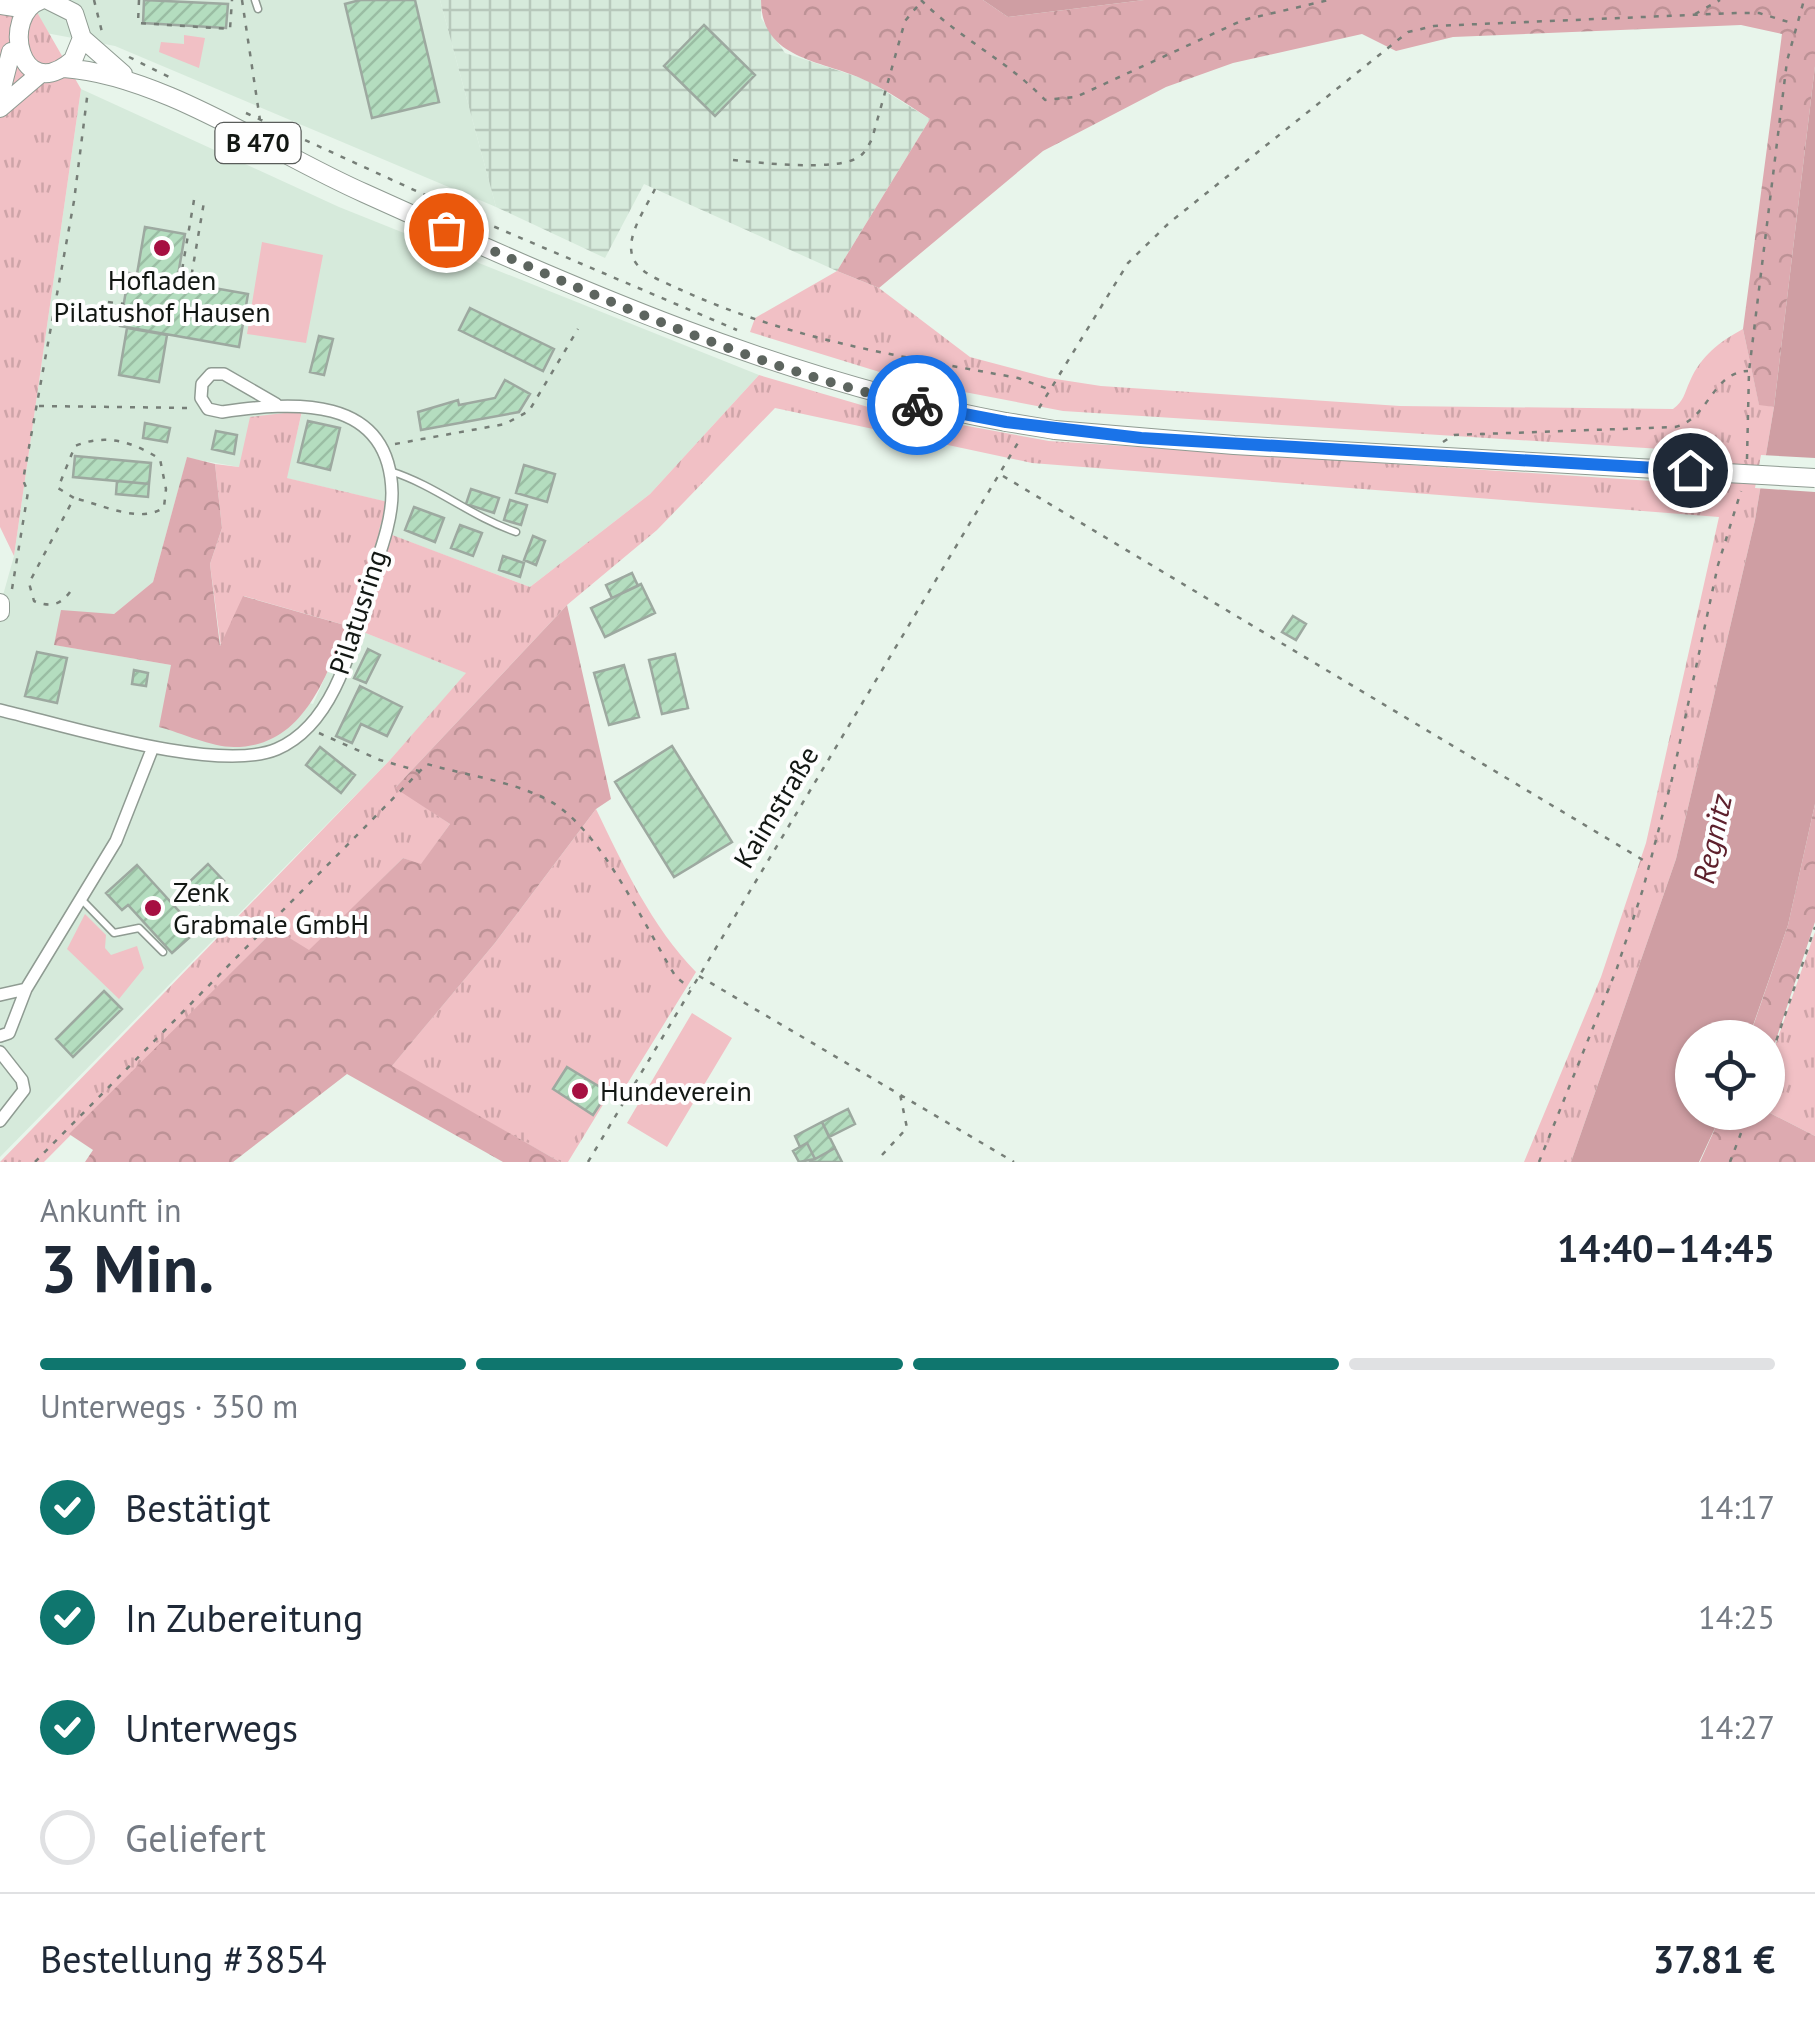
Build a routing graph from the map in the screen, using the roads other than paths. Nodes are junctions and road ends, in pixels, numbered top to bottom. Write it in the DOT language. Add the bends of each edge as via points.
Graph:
graph roads {
  1 [pos="44,0"];
  2 [pos="255,0"];
  3 [pos="0,5"];
  4 [pos="74,7"];
  5 [pos="21,8"];
  6 [pos="258,9"];
  7 [pos="6,38"];
  8 [pos="82,38"];
  9 [pos="95,62"];
  10 [pos="64,68"];
  11 [pos="41,74"];
  12 [pos="0,94"];
  13 [pos="0,108"];
  14 [pos="276,404"];
  15 [pos="388,471"];
  16 [pos="1815,478"];
  17 [pos="516,532"];
  18 [pos="0,710"];
  19 [pos="153,746"];
  20 [pos="82,900"];
  21 [pos="163,952"];
  22 [pos="26,990"];
  23 [pos="0,996"];
  24 [pos="0,1036"];
  25 [pos="0,1052"];
  26 [pos="0,1121"];
  1 -- 4 [label="main road"];
  1 -- 5 [label="main road"];
  2 -- 6 [label="lane"];
  3 -- 5 [label="main road"];
  4 -- 8 [label="main road"];
  5 -- 7 [label="main road"];
  7 -- 11 [label="main road" via="18,62"];
  7 -- 12 [label="main road"];
  8 -- 9 [label="main road"];
  8 -- 10 [label="main road"];
  9 -- 10 [label="main road, B 470"];
  9 -- 16 [label="main road, B 470, bridge" via="359,192 659,320 887,398 1055,430 1734,478"];
  10 -- 11 [label="main road"];
  11 -- 13 [label="main road"];
  14 -- 14 [label="street, Pilatusring" via="224,374 211,374 202,384 208,409"];
  14 -- 15 [label="street, Pilatusring" via="346,415 379,447"];
  15 -- 17 [label="lane" via="423,482 476,518"];
  15 -- 19 [label="street, Pilatusring" via="390,515 356,629 325,708 309,728 254,755"];
  18 -- 19 [label="street"];
  19 -- 20 [label="street" via="116,842"];
  20 -- 21 [label="lane" via="114,933 138,928"];
  20 -- 22 [label="street"];
  22 -- 23 [label="street"];
  22 -- 24 [label="street" via="10,1033"];
  25 -- 26 [label="street" via="24,1090"];
}
